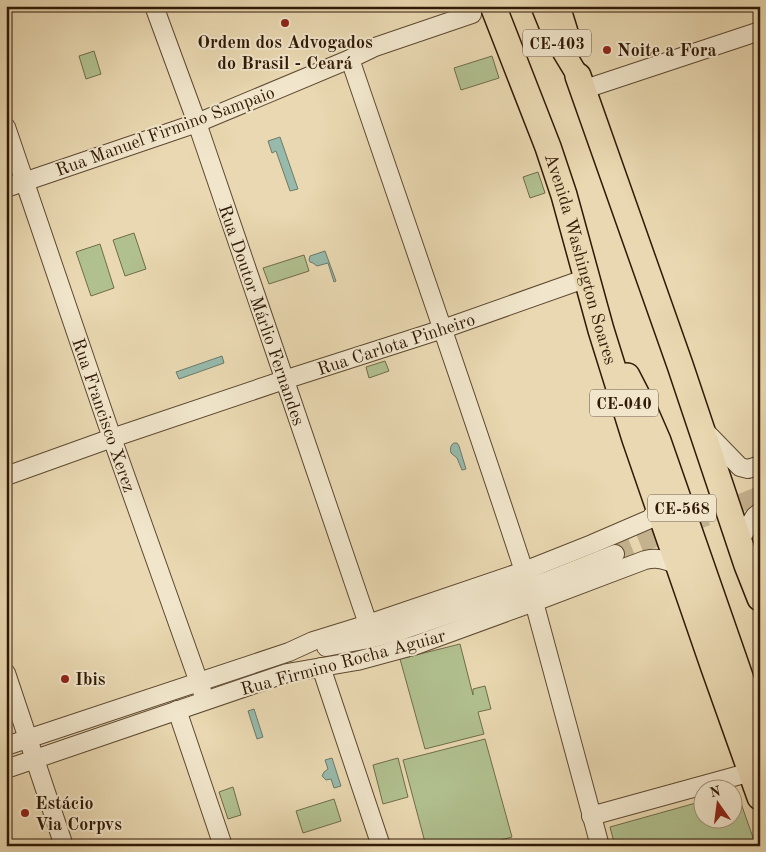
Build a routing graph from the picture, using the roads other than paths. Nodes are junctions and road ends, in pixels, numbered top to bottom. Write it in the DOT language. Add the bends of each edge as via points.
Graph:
graph roads {
  1 [pos="154,6"];
  2 [pos="542,6"];
  3 [pos="559,6"];
  4 [pos="483,10"];
  5 [pos="760,31"];
  6 [pos="350,59"];
  7 [pos="580,83"];
  8 [pos="197,123"];
  9 [pos="6,127"];
  10 [pos="25,182"];
  11 [pos="6,188"];
  12 [pos="587,278"];
  13 [pos="443,330"];
  14 [pos="601,330"];
  15 [pos="284,380"];
  16 [pos="700,426"];
  17 [pos="112,438"];
  18 [pos="760,465"];
  19 [pos="6,476"];
  20 [pos="658,503"];
  21 [pos="760,512"];
  22 [pos="739,540"];
  23 [pos="615,554"];
  24 [pos="678,565"];
  25 [pos="524,571"];
  26 [pos="760,598"];
  27 [pos="534,602"];
  28 [pos="368,624"];
  29 [pos="289,652"];
  30 [pos="321,667"];
  31 [pos="6,673"];
  32 [pos="198,682"];
  33 [pos="205,701"];
  34 [pos="177,710"];
  35 [pos="760,734"];
  36 [pos="28,739"];
  37 [pos="6,746"];
  38 [pos="34,759"];
  39 [pos="6,769"];
  40 [pos="751,772"];
  41 [pos="760,797"];
  42 [pos="591,816"];
  43 [pos="64,846"];
  44 [pos="223,846"];
  45 [pos="381,846"];
  46 [pos="600,846"];
  1 -- 8 [label="street, Rua Doutor Márlio Fernandes"];
  2 -- 7 [label="main road, CE-403" via="555,38"];
  3 -- 7 [label="main road"];
  4 -- 6 [label="street, Rua Manuel Firmino Sampaio" via="375,47"];
  4 -- 12 [label="highway, Avenida Washington Soares / CE-040" via="548,147"];
  5 -- 7 [label="street"];
  6 -- 8 [label="street, Rua Manuel Firmino Sampaio"];
  6 -- 13 [label="street"];
  7 -- 16 [label="highway"];
  8 -- 10 [label="street, Rua Manuel Firmino Sampaio"];
  8 -- 15 [label="street, Rua Doutor Márlio Fernandes"];
  9 -- 10 [label="street, Rua Francisco Xerez"];
  10 -- 11 [label="street, Rua Manuel Firmino Sampaio"];
  10 -- 17 [label="street, Rua Francisco Xerez"];
  12 -- 13 [label="street, Rua Carlota Pinheiro"];
  12 -- 14 [label="highway, Avenida Washington Soares / CE-040"];
  13 -- 15 [label="street, Rua Carlota Pinheiro"];
  13 -- 25 [label="street"];
  14 -- 20 [label="highway, Avenida Washington Soares / CE-040"];
  14 -- 35 [label="highway, CE-568" via="634,388 658,441"];
  15 -- 17 [label="street, Rua Carlota Pinheiro"];
  15 -- 28 [label="street, Rua Doutor Márlio Fernandes"];
  16 -- 18 [label="street" via="740,467 748,469"];
  16 -- 22 [label="highway"];
  17 -- 19 [label="street, Rua Carlota Pinheiro"];
  17 -- 32 [label="street, Rua Francisco Xerez"];
  20 -- 24 [label="highway, Avenida Washington Soares / CE-040"];
  20 -- 25 [label="street, Rua Firmino Rocha Aguiar" via="650,519"];
  21 -- 22 [label="street"];
  22 -- 26 [label="highway"];
  23 -- 29 [label="street" via="547,581 396,632"];
  24 -- 27 [label="street, Rua Firmino Rocha Aguiar" via="662,559 645,560"];
  24 -- 40 [label="highway, Avenida Washington Soares / CE-040"];
  25 -- 28 [label="street, Rua Firmino Rocha Aguiar"];
  27 -- 30 [label="street, Rua Firmino Rocha Aguiar" via="416,645"];
  27 -- 42 [label="street"];
  28 -- 29 [label="street, Rua Firmino Rocha Aguiar"];
  29 -- 32 [label="street, Rua Firmino Rocha Aguiar"];
  30 -- 33 [label="street, Rua Firmino Rocha Aguiar" via="287,673"];
  30 -- 45 [label="street"];
  31 -- 36 [label="street"];
  32 -- 33 [label="street, Rua Francisco Xerez"];
  32 -- 36 [label="street, Rua Firmino Rocha Aguiar"];
  33 -- 34 [label="street, Rua Firmino Rocha Aguiar"];
  34 -- 38 [label="street, Rua Firmino Rocha Aguiar"];
  34 -- 44 [label="street"];
  36 -- 37 [label="street, Rua Firmino Rocha Aguiar"];
  36 -- 38 [label="street"];
  38 -- 39 [label="street, Rua Firmino Rocha Aguiar"];
  38 -- 43 [label="street"];
  40 -- 41 [label="highway, Avenida Washington Soares / CE-040"];
  40 -- 42 [label="street"];
  42 -- 46 [label="street"];
}
